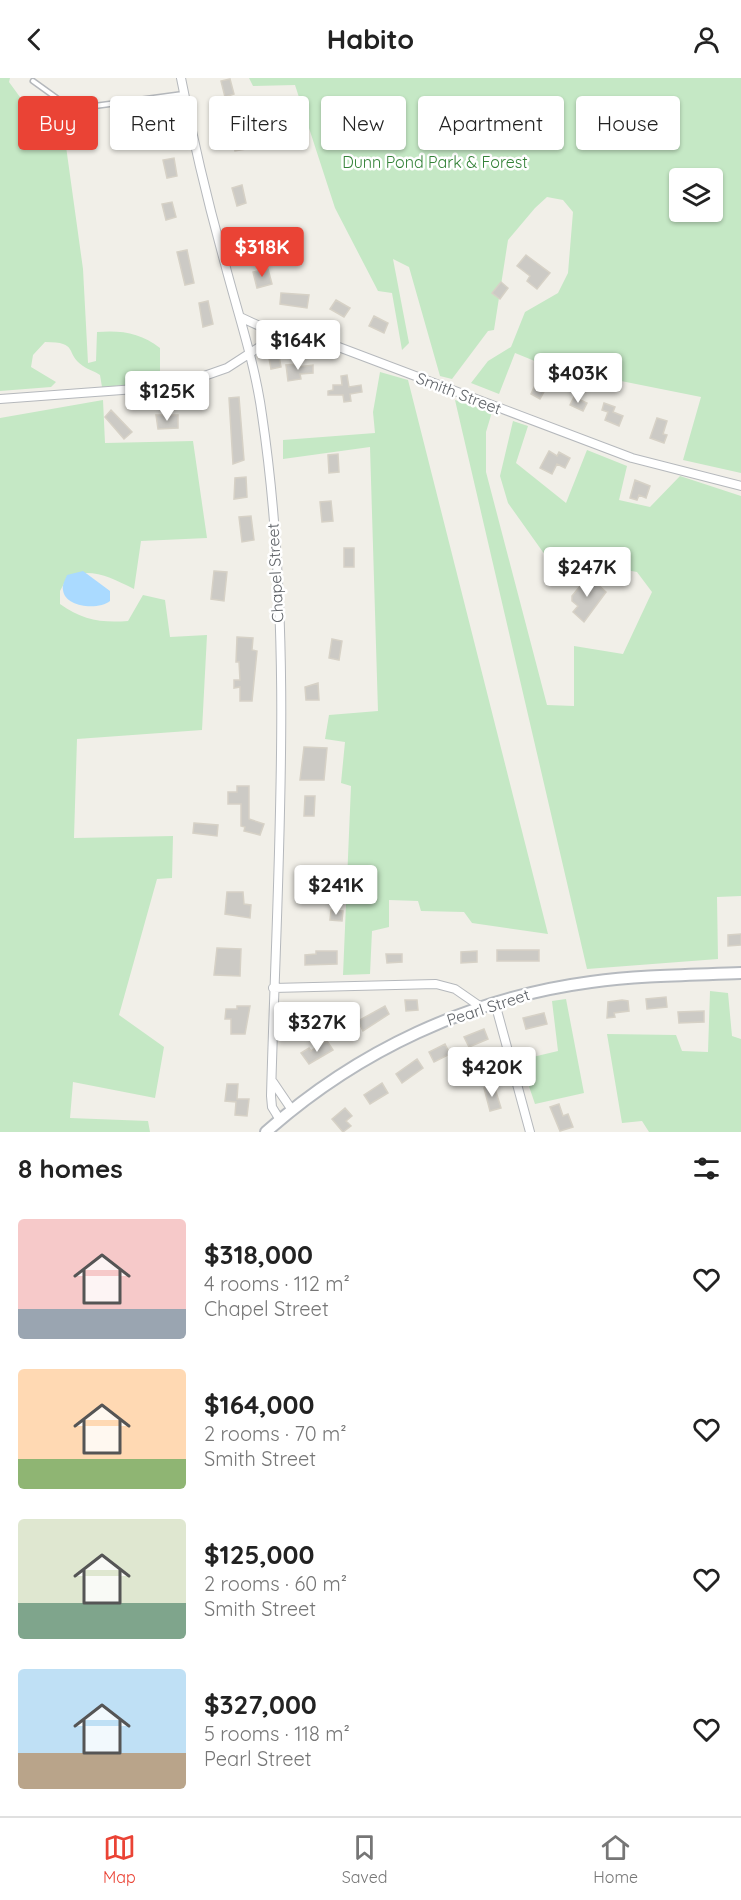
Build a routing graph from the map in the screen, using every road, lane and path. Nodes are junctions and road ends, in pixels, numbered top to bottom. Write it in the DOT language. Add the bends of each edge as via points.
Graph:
graph roads {
  1 [pos="181,78"];
  2 [pos="33,81"];
  3 [pos="184,94"];
  4 [pos="240,317"];
  5 [pos="281,333"];
  6 [pos="251,355"];
  7 [pos="0,399"];
  8 [pos="741,486"];
  9 [pos="741,973"];
  10 [pos="273,988"];
  11 [pos="495,1003"];
  12 [pos="481,1007"];
  13 [pos="271,1078"];
  14 [pos="292,1110"];
  15 [pos="280,1120"];
  16 [pos="266,1132"];
  17 [pos="530,1132"];
  1 -- 3 [label="street, Chapel Street"];
  2 -- 3 [label="lane" via="58,99 80,108"];
  3 -- 4 [label="street, Chapel Street"];
  4 -- 5 [label="street, Smith Street"];
  4 -- 6 [label="street, Chapel Street"];
  5 -- 6 [label="street"];
  5 -- 8 [label="street, Smith Street" via="336,346 633,458"];
  6 -- 7 [label="street" via="215,374 172,385"];
  6 -- 10 [label="street, Chapel Street" via="266,445 279,633 280,762"];
  9 -- 11 [label="main road, Pearl Street" via="603,980"];
  10 -- 12 [label="street" via="436,984 455,989"];
  10 -- 13 [label="street, Chapel Street"];
  11 -- 12 [label="main road, Pearl Street"];
  11 -- 17 [label="street"];
  12 -- 14 [label="main road, Pearl Street" via="386,1048"];
  13 -- 14 [label="street"];
  13 -- 15 [label="street, Chapel Street" via="272,1107"];
  14 -- 15 [label="main road, Pearl Street"];
  15 -- 16 [label="main road, Pearl Street"];
}
